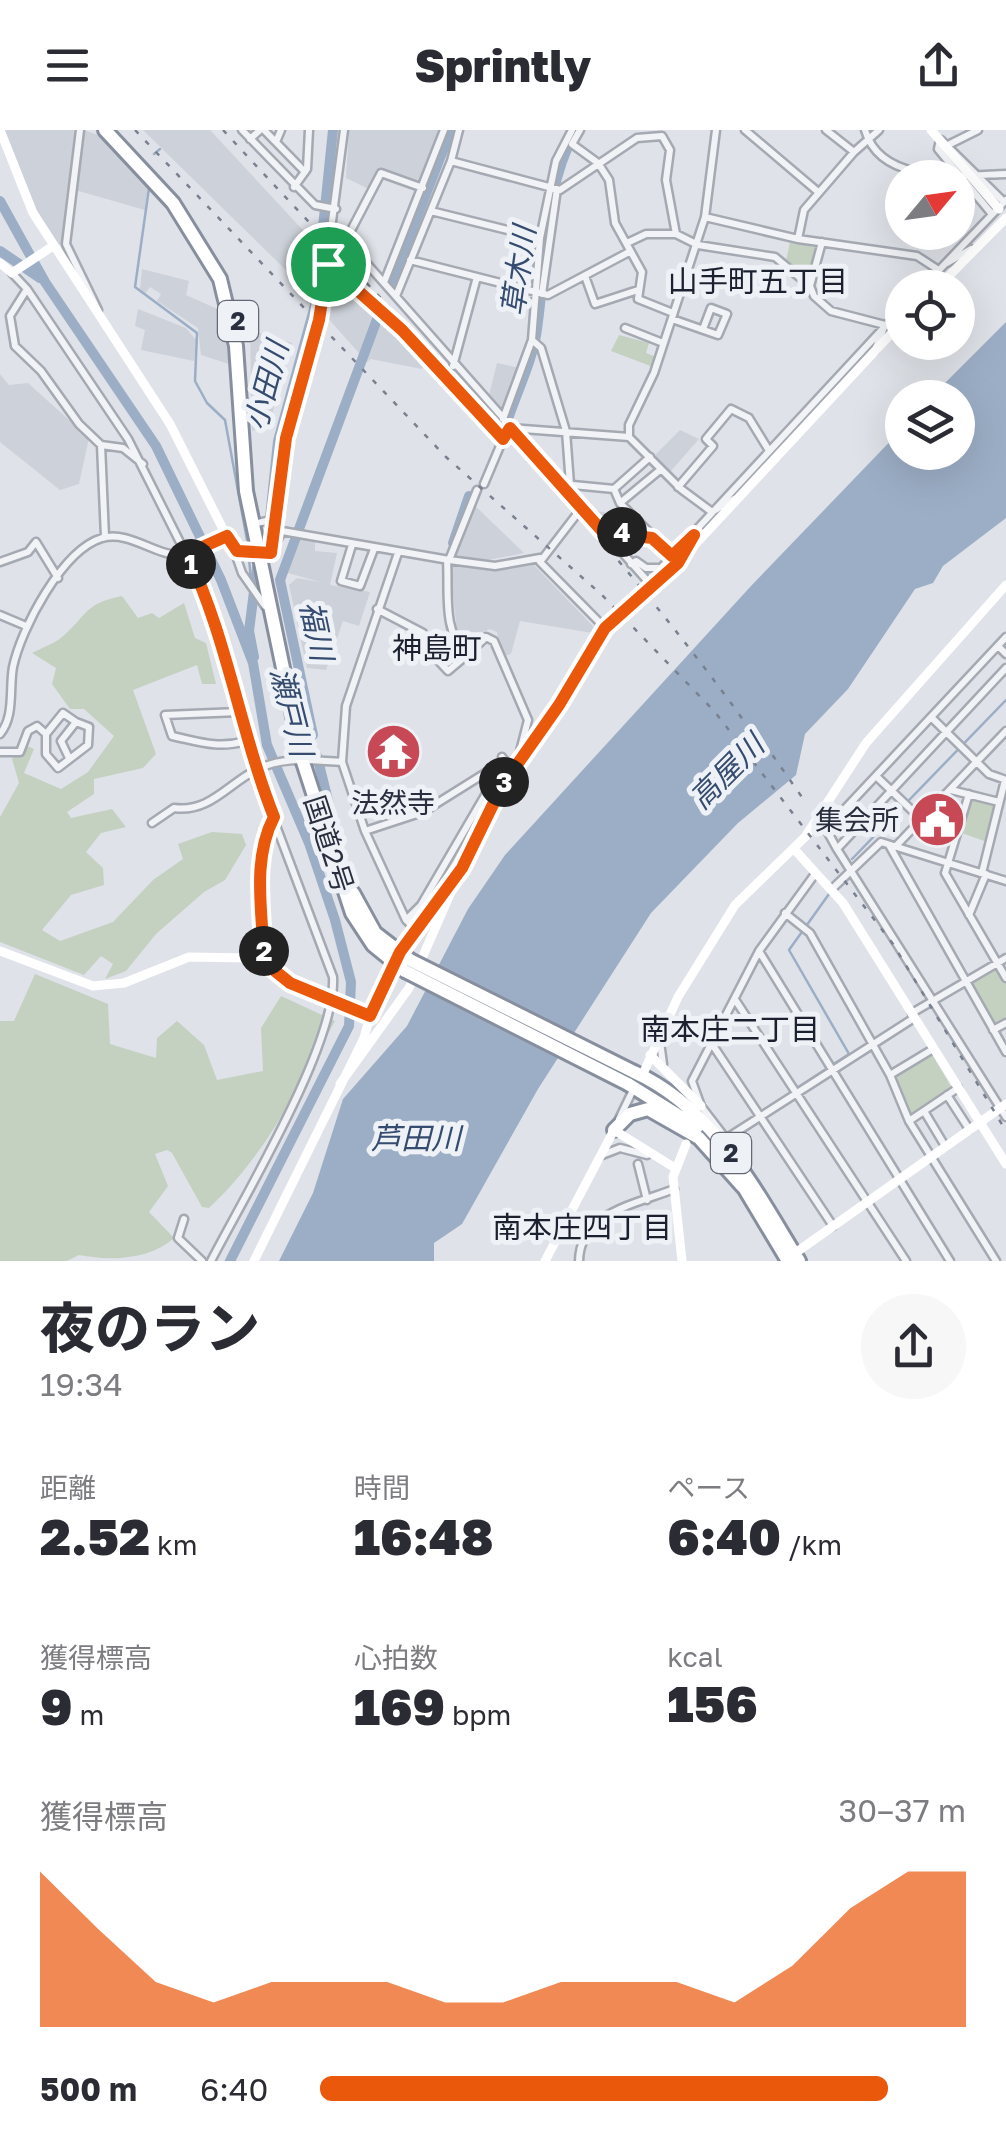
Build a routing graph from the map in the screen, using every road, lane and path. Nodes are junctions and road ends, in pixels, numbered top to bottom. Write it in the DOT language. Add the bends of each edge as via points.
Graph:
graph roads {
  1 [pos="0,130"];
  2 [pos="80,130"];
  3 [pos="105,130"];
  4 [pos="114,130"];
  5 [pos="242,130"];
  6 [pos="262,130"];
  7 [pos="281,130"];
  8 [pos="309,130"];
  9 [pos="344,130"];
  10 [pos="444,130"];
  11 [pos="459,130"];
  12 [pos="572,130"];
  13 [pos="580,130"];
  14 [pos="716,130"];
  15 [pos="744,130"];
  16 [pos="826,130"];
  17 [pos="865,130"];
  18 [pos="880,130"];
  19 [pos="931,130"];
  20 [pos="978,130"];
  21 [pos="640,133"];
  22 [pos="250,139"];
  23 [pos="868,140"];
  24 [pos="276,142"];
  25 [pos="570,142"];
  26 [pos="945,143"];
  27 [pos="854,152"];
  28 [pos="891,160"];
  29 [pos="947,160"];
  30 [pos="451,161"];
  31 [pos="598,163"];
  32 [pos="306,173"];
  33 [pos="1006,174"];
  34 [pos="975,175"];
  35 [pos="978,175"];
  36 [pos="294,186"];
  37 [pos="423,188"];
  38 [pos="554,188"];
  39 [pos="975,188"];
  40 [pos="816,191"];
  41 [pos="335,208"];
  42 [pos="1002,210"];
  43 [pos="431,211"];
  44 [pos="705,217"];
  45 [pos="676,234"];
  46 [pos="540,238"];
  47 [pos="798,238"];
  48 [pos="822,242"];
  49 [pos="698,245"];
  50 [pos="976,246"];
  51 [pos="51,248"];
  52 [pos="628,248"];
  53 [pos="410,260"];
  54 [pos="0,264"];
  55 [pos="328,264"];
  56 [pos="937,269"];
  57 [pos="954,270"];
  58 [pos="13,272"];
  59 [pos="585,276"];
  60 [pos="477,277"];
  61 [pos="385,280"];
  62 [pos="810,286"];
  63 [pos="27,288"];
  64 [pos="638,290"];
  65 [pos="539,293"];
  66 [pos="396,297"];
  67 [pos="100,316"];
  68 [pos="673,316"];
  69 [pos="885,324"];
  70 [pos="625,328"];
  71 [pos="703,329"];
  72 [pos="533,340"];
  73 [pos="885,340"];
  74 [pos="663,344"];
  75 [pos="875,350"];
  76 [pos="454,366"];
  77 [pos="842,369"];
  78 [pos="827,400"];
  79 [pos="503,419"];
  80 [pos="510,428"];
  81 [pos="566,431"];
  82 [pos="786,431"];
  83 [pos="629,437"];
  84 [pos="503,439"];
  85 [pos="101,445"];
  86 [pos="768,450"];
  87 [pos="650,457"];
  88 [pos="142,464"];
  89 [pos="768,465"];
  90 [pos="660,470"];
  91 [pos="573,485"];
  92 [pos="678,486"];
  93 [pos="614,489"];
  94 [pos="742,495"];
  95 [pos="571,499"];
  96 [pos="620,503"];
  97 [pos="580,510"];
  98 [pos="712,512"];
  99 [pos="264,522"];
  100 [pos="603,532"];
  101 [pos="105,536"];
  102 [pos="224,537"];
  103 [pos="652,538"];
  104 [pos="352,545"];
  105 [pos="374,548"];
  106 [pos="234,550"];
  107 [pos="264,551"];
  108 [pos="188,554"];
  109 [pos="398,554"];
  110 [pos="540,558"];
  111 [pos="448,560"];
  112 [pos="676,560"];
  113 [pos="0,562"];
  114 [pos="631,564"];
  115 [pos="58,578"];
  116 [pos="651,585"];
  117 [pos="1006,586"];
  118 [pos="265,605"];
  119 [pos="377,609"];
  120 [pos="0,615"];
  121 [pos="26,626"];
  122 [pos="605,628"];
  123 [pos="1006,637"];
  124 [pos="998,646"];
  125 [pos="1006,654"];
  126 [pos="467,655"];
  127 [pos="1006,668"];
  128 [pos="239,712"];
  129 [pos="931,716"];
  130 [pos="76,722"];
  131 [pos="947,732"];
  132 [pos="1005,733"];
  133 [pos="0,734"];
  134 [pos="46,734"];
  135 [pos="246,741"];
  136 [pos="0,752"];
  137 [pos="502,756"];
  138 [pos="69,758"];
  139 [pos="308,760"];
  140 [pos="519,760"];
  141 [pos="977,760"];
  142 [pos="342,762"];
  143 [pos="257,769"];
  144 [pos="876,776"];
  145 [pos="492,778"];
  146 [pos="1005,780"];
  147 [pos="950,790"];
  148 [pos="892,791"];
  149 [pos="969,794"];
  150 [pos="999,802"];
  151 [pos="486,812"];
  152 [pos="274,817"];
  153 [pos="920,819"];
  154 [pos="152,822"];
  155 [pos="957,831"];
  156 [pos="366,832"];
  157 [pos="892,846"];
  158 [pos="794,849"];
  159 [pos="838,849"];
  160 [pos="948,863"];
  161 [pos="852,866"];
  162 [pos="462,868"];
  163 [pos="815,874"];
  164 [pos="984,874"];
  165 [pos="1006,881"];
  166 [pos="832,890"];
  167 [pos="442,892"];
  168 [pos="785,913"];
  169 [pos="969,915"];
  170 [pos="406,920"];
  171 [pos="0,951"];
  172 [pos="759,951"];
  173 [pos="1006,958"];
  174 [pos="264,962"];
  175 [pos="402,962"];
  176 [pos="997,963"];
  177 [pos="1006,978"];
  178 [pos="965,982"];
  179 [pos="934,1000"];
  180 [pos="736,1001"];
  181 [pos="366,1016"];
  182 [pos="913,1016"];
  183 [pos="666,1022"];
  184 [pos="1006,1023"];
  185 [pos="994,1030"];
  186 [pos="712,1043"];
  187 [pos="873,1043"];
  188 [pos="361,1044"];
  189 [pos="933,1050"];
  190 [pos="1006,1052"];
  191 [pos="650,1055"];
  192 [pos="363,1056"];
  193 [pos="663,1064"];
  194 [pos="831,1068"];
  195 [pos="890,1075"];
  196 [pos="634,1080"];
  197 [pos="340,1084"];
  198 [pos="958,1088"];
  199 [pos="796,1091"];
  200 [pos="947,1095"];
  201 [pos="701,1106"];
  202 [pos="1004,1109"];
  203 [pos="924,1111"];
  204 [pos="759,1114"];
  205 [pos="909,1121"];
  206 [pos="980,1122"];
  207 [pos="969,1129"];
  208 [pos="614,1130"];
  209 [pos="727,1138"];
  210 [pos="686,1144"];
  211 [pos="946,1146"];
  212 [pos="932,1156"];
  213 [pos="662,1157"];
  214 [pos="594,1162"];
  215 [pos="638,1164"];
  216 [pos="1006,1164"];
  217 [pos="674,1168"];
  218 [pos="898,1180"];
  219 [pos="744,1188"];
  220 [pos="675,1189"];
  221 [pos="647,1200"];
  222 [pos="869,1200"];
  223 [pos="184,1219"];
  224 [pos="833,1226"];
  225 [pos="792,1258"];
  226 [pos="202,1261"];
  227 [pos="211,1261"];
  228 [pos="254,1261"];
  229 [pos="545,1261"];
  230 [pos="580,1261"];
  231 [pos="685,1261"];
  232 [pos="906,1261"];
  233 [pos="950,1261"];
  234 [pos="996,1261"];
  1 -- 51 [label="street"];
  2 -- 67 [label="street" via="66,244"];
  3 -- 99 [label="highway, 国道2号 / 2" via="174,203 220,279 236,346 243,465"];
  4 -- 99 [label="highway, 国道2号 / 2" via="180,201 226,276 242,346"];
  5 -- 22 [label="street"];
  6 -- 22 [label="street"];
  6 -- 24 [label="street"];
  7 -- 24 [label="street"];
  8 -- 32 [label="street"];
  9 -- 41 [label="street"];
  10 -- 37 [label="street"];
  11 -- 30 [label="street"];
  12 -- 25 [label="street"];
  13 -- 25 [label="street"];
  14 -- 44 [label="street"];
  15 -- 40 [label="street"];
  16 -- 27 [label="street"];
  17 -- 23 [label="street"];
  18 -- 23 [label="street"];
  19 -- 26 [label="street"];
  20 -- 26 [label="street"];
  21 -- 31 [label="street"];
  21 -- 45 [label="street" via="668,139"];
  22 -- 36 [label="street"];
  23 -- 27 [label="street"];
  23 -- 28 [label="street"];
  24 -- 32 [label="street"];
  25 -- 31 [label="street"];
  25 -- 38 [label="street"];
  26 -- 29 [label="street" via="938,149"];
  26 -- 35 [label="street"];
  26 -- 42 [label="street, bridge"];
  27 -- 40 [label="street"];
  30 -- 38 [label="street"];
  30 -- 43 [label="street"];
  31 -- 38 [label="street"];
  31 -- 52 [label="street"];
  32 -- 36 [label="street"];
  33 -- 35 [label="street"];
  34 -- 35 [label="street"];
  35 -- 42 [label="street"];
  36 -- 41 [label="street" via="322,207"];
  37 -- 61 [label="street"];
  37 -- 61 [label="street" via="381,174 346,240"];
  38 -- 46 [label="street"];
  38 -- 65 [label="street"];
  39 -- 42 [label="street"];
  40 -- 47 [label="street"];
  41 -- 55 [label="street"];
  42 -- 50 [label="street"];
  42 -- 56 [label="street"];
  43 -- 46 [label="street"];
  43 -- 53 [label="street"];
  44 -- 47 [label="street"];
  44 -- 49 [label="street"];
  45 -- 49 [label="street"];
  45 -- 52 [label="street" via="646,234"];
  46 -- 65 [label="street"];
  47 -- 48 [label="street"];
  48 -- 56 [label="street" via="918,256"];
  48 -- 62 [label="street"];
  49 -- 62 [label="street" via="776,256"];
  49 -- 68 [label="street"];
  50 -- 56 [label="street"];
  50 -- 57 [label="street"];
  51 -- 58 [label="street"];
  51 -- 67 [label="street"];
  52 -- 59 [label="street"];
  52 -- 64 [label="street" via="642,272"];
  53 -- 60 [label="street"];
  53 -- 66 [label="street"];
  54 -- 58 [label="street"];
  55 -- 84 [label="street" via="402,330"];
  55 -- 99 [label="street"];
  58 -- 63 [label="street"];
  59 -- 64 [label="street" via="595,304"];
  59 -- 65 [label="street"];
  60 -- 65 [label="street"];
  60 -- 76 [label="street"];
  61 -- 66 [label="street"];
  62 -- 69 [label="street" via="830,311"];
  63 -- 85 [label="street" via="10,316 15,346"];
  63 -- 88 [label="street"];
  64 -- 68 [label="street" via="638,299"];
  65 -- 72 [label="street"];
  66 -- 76 [label="street"];
  67 -- 102 [label="street" via="170,424"];
  68 -- 71 [label="street"];
  68 -- 74 [label="street"];
  69 -- 75 [label="street"];
  69 -- 77 [label="street"];
  70 -- 74 [label="street"];
  71 -- 71 [label="street" via="718,335 727,314 712,308"];
  72 -- 79 [label="street"];
  72 -- 81 [label="street"];
  73 -- 75 [label="street"];
  74 -- 83 [label="street"];
  75 -- 78 [label="street"];
  76 -- 79 [label="street"];
  77 -- 78 [label="street"];
  77 -- 82 [label="street"];
  78 -- 89 [label="street"];
  79 -- 80 [label="street"];
  80 -- 81 [label="street"];
  80 -- 84 [label="street"];
  80 -- 95 [label="street"];
  81 -- 83 [label="street"];
  81 -- 91 [label="street"];
  82 -- 86 [label="street"];
  82 -- 89 [label="street"];
  83 -- 87 [label="street"];
  84 -- 111 [label="street"];
  85 -- 88 [label="street" via="123,448"];
  85 -- 101 [label="street"];
  86 -- 92 [label="street" via="748,418 731,409 706,440 713,446"];
  86 -- 98 [label="street"];
  87 -- 90 [label="street"];
  87 -- 93 [label="street"];
  88 -- 108 [label="street"];
  89 -- 94 [label="street"];
  90 -- 92 [label="street"];
  90 -- 96 [label="street"];
  91 -- 93 [label="street"];
  91 -- 95 [label="street"];
  92 -- 98 [label="street"];
  93 -- 96 [label="street"];
  94 -- 98 [label="street"];
  94 -- 112 [label="street"];
  95 -- 97 [label="street"];
  96 -- 103 [label="street"];
  97 -- 100 [label="street"];
  97 -- 110 [label="street"];
  98 -- 112 [label="street"];
  99 -- 107 [label="highway, 国道2号 / 2"];
  100 -- 103 [label="street"];
  100 -- 114 [label="street"];
  101 -- 108 [label="street"];
  101 -- 115 [label="street" via="77,554"];
  102 -- 106 [label="street"];
  102 -- 108 [label="street"];
  103 -- 112 [label="street"];
  104 -- 105 [label="street"];
  104 -- 105 [label="street" via="341,582 360,586"];
  104 -- 107 [label="street" via="280,533"];
  105 -- 109 [label="street"];
  106 -- 107 [label="street"];
  106 -- 118 [label="street"];
  107 -- 118 [label="highway, 国道2号 / 2"];
  107 -- 139 [label="highway, 国道2号 / 2"];
  108 -- 128 [label="street"];
  109 -- 111 [label="street"];
  109 -- 119 [label="street"];
  110 -- 111 [label="street" via="494,566"];
  110 -- 122 [label="street" via="542,569"];
  111 -- 126 [label="street" via="450,628"];
  112 -- 114 [label="street" via="661,568"];
  112 -- 116 [label="street"];
  113 -- 115 [label="street" via="36,542"];
  114 -- 116 [label="street"];
  115 -- 121 [label="street"];
  116 -- 122 [label="street"];
  117 -- 158 [label="street" via="866,744"];
  118 -- 139 [label="highway, 国道2号 / 2"];
  119 -- 126 [label="street" via="423,633 448,671"];
  119 -- 142 [label="street" via="346,706"];
  120 -- 121 [label="street"];
  121 -- 133 [label="street"];
  122 -- 140 [label="street"];
  123 -- 124 [label="street"];
  124 -- 125 [label="street"];
  124 -- 129 [label="street"];
  126 -- 140 [label="street" via="486,637 494,641 528,720"];
  127 -- 131 [label="street"];
  128 -- 135 [label="street"];
  128 -- 135 [label="street" via="166,715 166,721 172,736 196,743 224,747"];
  129 -- 131 [label="street"];
  129 -- 144 [label="street"];
  130 -- 134 [label="street" via="63,713"];
  130 -- 138 [label="street" via="61,741"];
  130 -- 138 [label="street" via="89,727 90,736"];
  131 -- 141 [label="street"];
  131 -- 148 [label="street"];
  132 -- 141 [label="street"];
  134 -- 136 [label="street" via="31,727 20,752"];
  134 -- 138 [label="street" via="53,767"];
  135 -- 143 [label="street"];
  137 -- 145 [label="street" via="505,762"];
  139 -- 142 [label="street"];
  139 -- 143 [label="street"];
  139 -- 175 [label="highway, 国道2号 / 2" via="362,912"];
  140 -- 151 [label="street"];
  141 -- 146 [label="street"];
  141 -- 147 [label="street"];
  142 -- 156 [label="street"];
  143 -- 152 [label="street"];
  143 -- 154 [label="street" via="192,810 174,808"];
  144 -- 148 [label="street"];
  144 -- 159 [label="street" via="826,829"];
  145 -- 151 [label="street"];
  145 -- 156 [label="street" via="487,772 424,812"];
  145 -- 170 [label="street"];
  146 -- 150 [label="street"];
  147 -- 149 [label="street"];
  147 -- 153 [label="street"];
  148 -- 153 [label="street"];
  148 -- 159 [label="street"];
  149 -- 150 [label="street"];
  149 -- 155 [label="street"];
  150 -- 164 [label="street"];
  151 -- 162 [label="street"];
  152 -- 174 [label="street" via="260,862"];
  152 -- 227 [label="street" via="334,993 278,1138"];
  153 -- 155 [label="street"];
  153 -- 157 [label="street"];
  155 -- 160 [label="street"];
  156 -- 170 [label="street"];
  157 -- 160 [label="street"];
  157 -- 161 [label="street" via="880,842"];
  157 -- 178 [label="street"];
  158 -- 163 [label="street"];
  158 -- 183 [label="street" via="735,905"];
  159 -- 161 [label="street"];
  160 -- 164 [label="street"];
  160 -- 169 [label="street" via="945,873"];
  161 -- 166 [label="street"];
  161 -- 179 [label="street"];
  162 -- 167 [label="street"];
  162 -- 192 [label="street" via="409,988"];
  163 -- 166 [label="street"];
  163 -- 168 [label="street"];
  164 -- 165 [label="street"];
  164 -- 169 [label="street"];
  166 -- 182 [label="street"];
  167 -- 170 [label="street" via="410,924"];
  167 -- 175 [label="street"];
  168 -- 172 [label="street"];
  168 -- 187 [label="street" via="804,928"];
  169 -- 176 [label="street"];
  171 -- 174 [label="street" via="93,986 124,983 189,957"];
  172 -- 180 [label="street"];
  172 -- 194 [label="street"];
  173 -- 176 [label="street"];
  174 -- 181 [label="street, bridge" via="290,983"];
  175 -- 181 [label="street"];
  175 -- 196 [label="highway, 国道2号 / 2, bridge"];
  176 -- 177 [label="street"];
  176 -- 178 [label="street"];
  178 -- 179 [label="street"];
  178 -- 185 [label="street"];
  179 -- 182 [label="street"];
  179 -- 202 [label="street"];
  180 -- 186 [label="street"];
  180 -- 199 [label="street"];
  181 -- 188 [label="street"];
  182 -- 187 [label="street"];
  182 -- 189 [label="street"];
  183 -- 191 [label="street"];
  183 -- 193 [label="street"];
  184 -- 185 [label="street"];
  185 -- 190 [label="street"];
  186 -- 201 [label="street" via="692,1081"];
  186 -- 204 [label="street"];
  187 -- 194 [label="street"];
  187 -- 195 [label="street"];
  188 -- 192 [label="street"];
  188 -- 197 [label="street"];
  189 -- 195 [label="street"];
  189 -- 198 [label="street"];
  191 -- 193 [label="street"];
  191 -- 196 [label="street"];
  192 -- 197 [label="street"];
  193 -- 201 [label="street"];
  194 -- 199 [label="street"];
  194 -- 218 [label="street"];
  195 -- 205 [label="street"];
  196 -- 208 [label="street"];
  196 -- 219 [label="highway, 国道2号 / 2" via="708,1139"];
  196 -- 225 [label="highway, 国道2号 / 2" via="694,1114 736,1159"];
  197 -- 228 [label="street"];
  198 -- 200 [label="street"];
  198 -- 206 [label="street"];
  199 -- 204 [label="street"];
  199 -- 222 [label="street"];
  200 -- 203 [label="street"];
  200 -- 207 [label="street"];
  201 -- 209 [label="street"];
  202 -- 206 [label="street"];
  203 -- 205 [label="street"];
  203 -- 211 [label="street"];
  204 -- 209 [label="street"];
  204 -- 224 [label="street"];
  205 -- 212 [label="street"];
  206 -- 207 [label="street"];
  206 -- 216 [label="street"];
  207 -- 211 [label="street"];
  208 -- 213 [label="street"];
  208 -- 214 [label="street"];
  208 -- 219 [label="highway" via="630,1114 648,1109 698,1138"];
  209 -- 225 [label="street"];
  210 -- 217 [label="street"];
  211 -- 212 [label="street"];
  212 -- 218 [label="street"];
  212 -- 234 [label="street"];
  213 -- 214 [label="street" via="620,1148"];
  213 -- 217 [label="street"];
  214 -- 229 [label="street"];
  215 -- 221 [label="street"];
  217 -- 220 [label="street"];
  218 -- 222 [label="street"];
  218 -- 233 [label="street"];
  219 -- 225 [label="highway, 国道2号 / 2"];
  220 -- 221 [label="street"];
  220 -- 231 [label="street"];
  221 -- 230 [label="street" via="596,1221"];
  222 -- 224 [label="street"];
  222 -- 232 [label="street"];
  223 -- 226 [label="street" via="178,1238"];
  224 -- 225 [label="street"];
}
